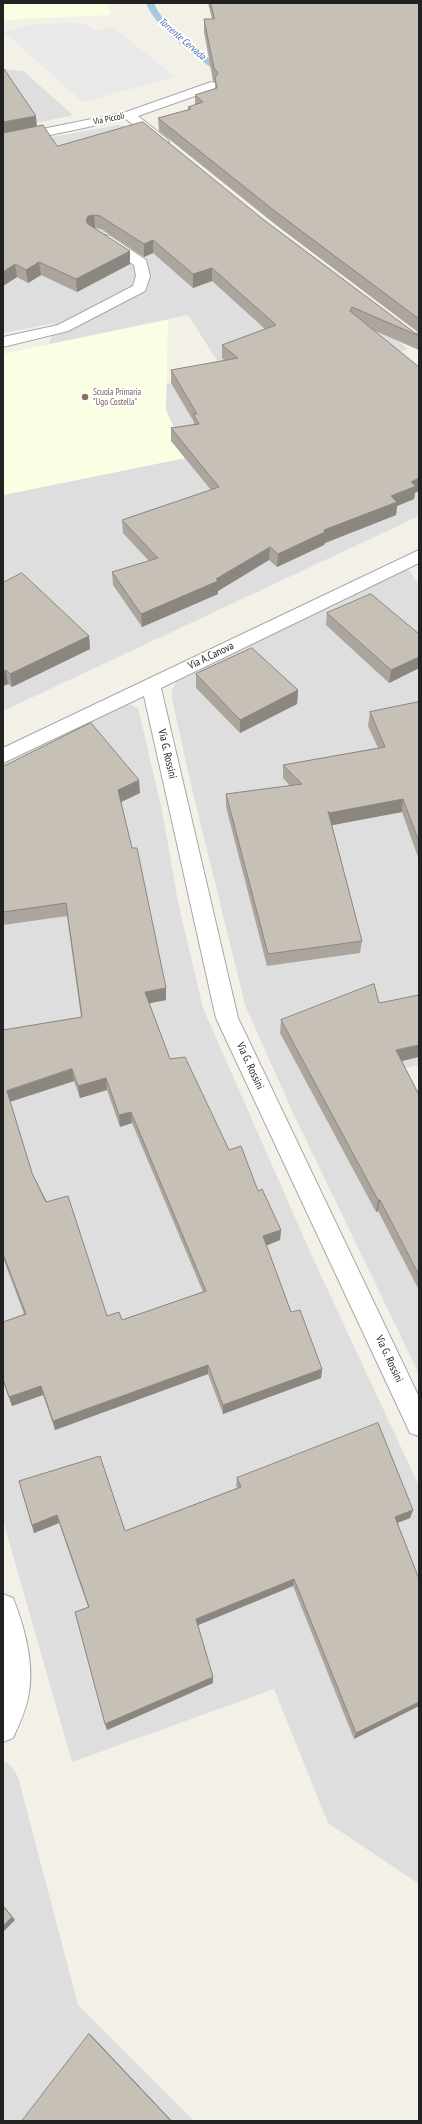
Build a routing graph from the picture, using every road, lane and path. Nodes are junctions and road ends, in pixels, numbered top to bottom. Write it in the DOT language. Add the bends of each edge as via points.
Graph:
graph roads {
  1 [pos="211,86"];
  2 [pos="129,115"];
  3 [pos="3,141"];
  4 [pos="172,150"];
  5 [pos="95,232"];
  6 [pos="3,342"];
  7 [pos="419,557"];
  8 [pos="151,685"];
  9 [pos="3,756"];
  10 [pos="419,1424"];
  11 [pos="3,1608"];
  12 [pos="3,1728"];
  1 -- 2 [label="street, Via Piccoli"];
  2 -- 3 [label="street, Via Piccoli"];
  2 -- 4 [label="street"];
  5 -- 6 [label="street" via="141,263 143,276 140,288 63,328"];
  7 -- 8 [label="street, Via A.Canova"];
  8 -- 9 [label="street, Via A.Canova"];
  8 -- 10 [label="street, Via G. Rossini" via="227,1018"];
  11 -- 12 [label="street" via="13,1642 16,1695"];
}
